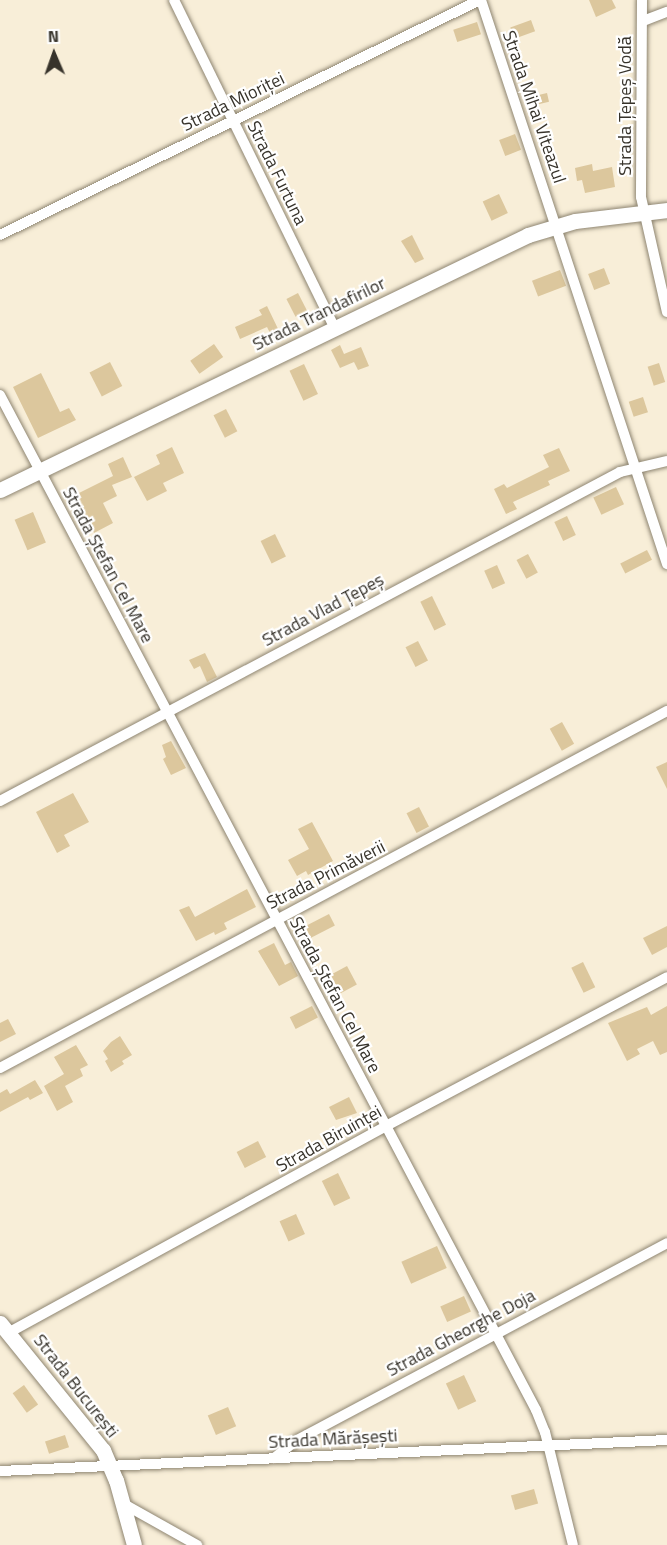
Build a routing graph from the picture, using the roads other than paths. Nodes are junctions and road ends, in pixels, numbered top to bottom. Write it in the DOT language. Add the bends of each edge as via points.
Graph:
graph roads {
  1 [pos="174,0"];
  2 [pos="481,0"];
  3 [pos="642,0"];
  4 [pos="667,12"];
  5 [pos="643,21"];
  6 [pos="232,121"];
  7 [pos="667,210"];
  8 [pos="644,213"];
  9 [pos="556,225"];
  10 [pos="0,236"];
  11 [pos="667,312"];
  12 [pos="335,328"];
  13 [pos="0,395"];
  14 [pos="667,461"];
  15 [pos="636,466"];
  16 [pos="39,471"];
  17 [pos="0,490"];
  18 [pos="667,564"];
  19 [pos="667,711"];
  20 [pos="167,712"];
  21 [pos="0,801"];
  22 [pos="276,919"];
  23 [pos="667,977"];
  24 [pos="0,1068"];
  25 [pos="386,1126"];
  26 [pos="667,1243"];
  27 [pos="4,1328"];
  28 [pos="495,1333"];
  29 [pos="667,1440"];
  30 [pos="548,1447"];
  31 [pos="274,1458"];
  32 [pos="111,1466"];
  33 [pos="0,1471"];
  34 [pos="123,1504"];
  35 [pos="134,1545"];
  36 [pos="197,1545"];
  37 [pos="573,1545"];
  1 -- 6 [label="street, Strada Furtuna"];
  2 -- 6 [label="street, Strada Mioriței"];
  2 -- 9 [label="street, Strada Mihai Viteazul"];
  3 -- 5 [label="street, Strada Țepeș Vodă"];
  4 -- 5 [label="street"];
  5 -- 8 [label="street, Strada Țepeș Vodă"];
  6 -- 10 [label="street, Strada Mioriței"];
  6 -- 12 [label="street, Strada Furtuna"];
  7 -- 8 [label="main road, Strada Trandafirilor"];
  8 -- 9 [label="main road, Strada Trandafirilor"];
  8 -- 11 [label="street, Strada Țepeș Vodă"];
  9 -- 12 [label="main road, Strada Trandafirilor"];
  9 -- 15 [label="street, Strada Mihai Viteazul"];
  12 -- 16 [label="main road, Strada Trandafirilor"];
  13 -- 16 [label="street, Strada Ștefan Cel Mare"];
  14 -- 15 [label="street, Strada Vlad Țepeș"];
  15 -- 18 [label="street, Strada Mihai Viteazul"];
  15 -- 20 [label="street, Strada Vlad Țepeș"];
  16 -- 17 [label="main road, Strada Trandafirilor"];
  16 -- 20 [label="street, Strada Ștefan Cel Mare"];
  19 -- 22 [label="street, Strada Primăverii"];
  20 -- 21 [label="street, Strada Vlad Țepeș"];
  20 -- 22 [label="street, Strada Ștefan Cel Mare"];
  22 -- 24 [label="street, Strada Primăverii"];
  22 -- 25 [label="street, Strada Ștefan Cel Mare"];
  23 -- 25 [label="street, Strada Biruinței"];
  25 -- 27 [label="street, Strada Biruinței"];
  25 -- 28 [label="street, Strada Ștefan Cel Mare"];
  26 -- 28 [label="street, Strada Gheorghe Doja"];
  27 -- 32 [label="main road, Strada București" via="91,1433"];
  28 -- 30 [label="street, Strada Ștefan Cel Mare" via="536,1410"];
  28 -- 31 [label="street, Strada Gheorghe Doja" via="297,1440"];
  29 -- 30 [label="street, Strada Mărășești"];
  30 -- 31 [label="street, Strada Mărășești"];
  30 -- 37 [label="street, Strada Ștefan Cel Mare"];
  31 -- 32 [label="street, Strada Mărășești"];
  32 -- 33 [label="street, Strada Mărășești"];
  32 -- 34 [label="main road, Strada București"];
  34 -- 35 [label="main road, Strada București"];
  34 -- 36 [label="street"];
}
